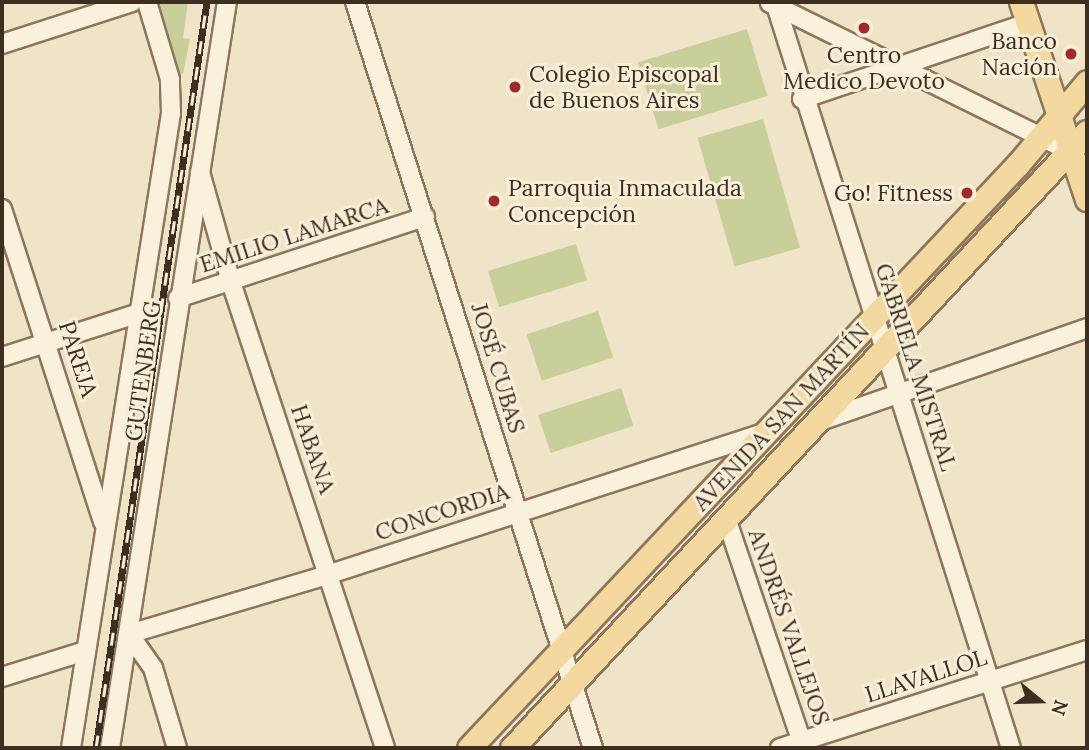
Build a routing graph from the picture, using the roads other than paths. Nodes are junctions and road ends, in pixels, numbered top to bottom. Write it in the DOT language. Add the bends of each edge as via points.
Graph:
graph roads {
  1 [pos="132,2"];
  2 [pos="147,2"];
  3 [pos="227,2"];
  4 [pos="355,2"];
  5 [pos="773,3"];
  6 [pos="1025,12"];
  7 [pos="2,44"];
  8 [pos="900,69"];
  9 [pos="1087,82"];
  10 [pos="802,99"];
  11 [pos="1059,116"];
  12 [pos="1087,132"];
  13 [pos="1039,139"];
  14 [pos="1071,152"];
  15 [pos="198,165"];
  16 [pos="1087,199"];
  17 [pos="2,209"];
  18 [pos="425,217"];
  19 [pos="231,282"];
  20 [pos="178,298"];
  21 [pos="142,312"];
  22 [pos="874,317"];
  23 [pos="1087,328"];
  24 [pos="48,343"];
  25 [pos="885,349"];
  26 [pos="2,357"];
  27 [pos="899,391"];
  28 [pos="823,420"];
  29 [pos="768,431"];
  30 [pos="518,513"];
  31 [pos="727,521"];
  32 [pos="104,525"];
  33 [pos="330,574"];
  34 [pos="129,634"];
  35 [pos="1087,650"];
  36 [pos="85,651"];
  37 [pos="562,651"];
  38 [pos="2,677"];
  39 [pos="990,681"];
  40 [pos="574,685"];
  41 [pos="803,745"];
  42 [pos="71,748"];
  43 [pos="110,748"];
  44 [pos="177,748"];
  45 [pos="385,748"];
  46 [pos="469,748"];
  47 [pos="512,748"];
  48 [pos="593,748"];
  49 [pos="780,748"];
  50 [pos="1011,748"];
  1 -- 7 [label="street"];
  2 -- 21 [label="street, GUTENBERG" via="172,99"];
  3 -- 15 [label="street, GUTENBERG"];
  4 -- 18 [label="street, JOSÉ CUBAS"];
  5 -- 8 [label="street"];
  5 -- 10 [label="street, GABRIELA MISTRAL"];
  6 -- 8 [label="street"];
  6 -- 11 [label="main road"];
  8 -- 10 [label="street"];
  8 -- 13 [label="street"];
  9 -- 11 [label="main road, AVENIDA SAN MARTÍN"];
  10 -- 22 [label="street, GABRIELA MISTRAL"];
  11 -- 13 [label="main road, AVENIDA SAN MARTÍN"];
  11 -- 14 [label="main road"];
  12 -- 14 [label="main road, AVENIDA SAN MARTÍN"];
  13 -- 14 [label="street"];
  13 -- 22 [label="main road, AVENIDA SAN MARTÍN"];
  14 -- 16 [label="main road"];
  14 -- 25 [label="main road, AVENIDA SAN MARTÍN"];
  15 -- 19 [label="street, HABANA"];
  15 -- 20 [label="street, GUTENBERG"];
  17 -- 24 [label="street, PAREJA"];
  18 -- 19 [label="street, EMILIO LAMARCA"];
  18 -- 30 [label="street, JOSÉ CUBAS"];
  19 -- 20 [label="street, EMILIO LAMARCA"];
  19 -- 33 [label="street, HABANA"];
  20 -- 34 [label="street, GUTENBERG"];
  21 -- 24 [label="street"];
  21 -- 32 [label="street, GUTENBERG"];
  22 -- 25 [label="street, GABRIELA MISTRAL"];
  22 -- 29 [label="main road, AVENIDA SAN MARTÍN"];
  23 -- 27 [label="street"];
  24 -- 26 [label="street"];
  24 -- 32 [label="street, PAREJA"];
  25 -- 27 [label="street, GABRIELA MISTRAL"];
  25 -- 28 [label="main road, AVENIDA SAN MARTÍN"];
  27 -- 28 [label="street"];
  27 -- 39 [label="street, GABRIELA MISTRAL"];
  28 -- 31 [label="main road, AVENIDA SAN MARTÍN"];
  29 -- 30 [label="street, CONCORDIA"];
  29 -- 37 [label="main road, AVENIDA SAN MARTÍN"];
  30 -- 33 [label="street, CONCORDIA"];
  30 -- 37 [label="street, JOSÉ CUBAS"];
  31 -- 40 [label="main road, AVENIDA SAN MARTÍN"];
  31 -- 41 [label="street, ANDRÉS VALLEJOS"];
  32 -- 36 [label="street, GUTENBERG"];
  33 -- 34 [label="street, CONCORDIA"];
  33 -- 45 [label="street, HABANA"];
  34 -- 43 [label="street, GUTENBERG"];
  34 -- 44 [label="street" via="153,668"];
  35 -- 39 [label="street, LLAVALLOL"];
  36 -- 38 [label="street"];
  36 -- 42 [label="street, GUTENBERG"];
  37 -- 40 [label="street, JOSÉ CUBAS"];
  37 -- 46 [label="main road, AVENIDA SAN MARTÍN"];
  39 -- 41 [label="street, LLAVALLOL"];
  39 -- 50 [label="street, GABRIELA MISTRAL"];
  40 -- 47 [label="main road, AVENIDA SAN MARTÍN"];
  40 -- 48 [label="street, JOSÉ CUBAS"];
  41 -- 49 [label="street, LLAVALLOL"];
}
